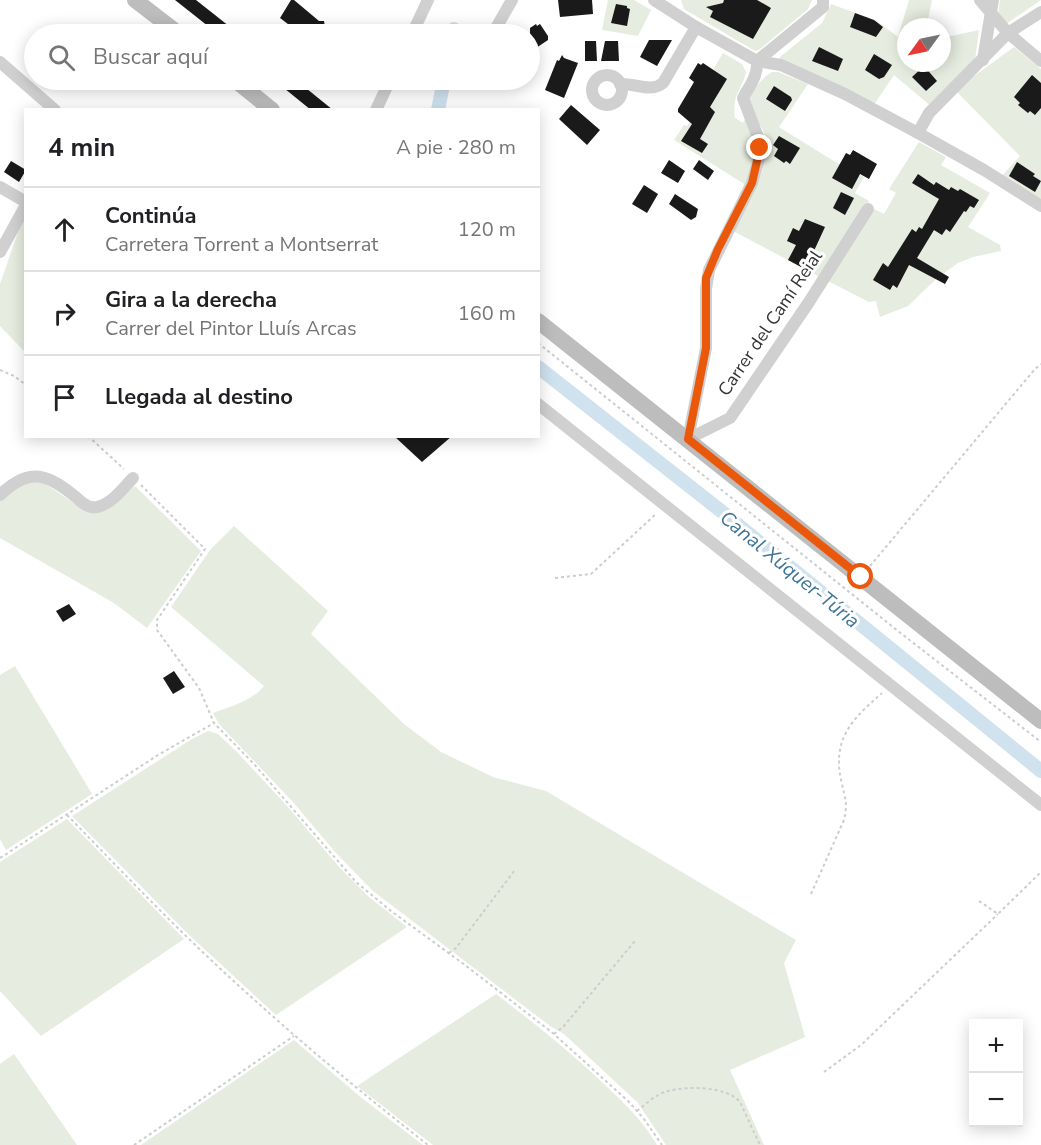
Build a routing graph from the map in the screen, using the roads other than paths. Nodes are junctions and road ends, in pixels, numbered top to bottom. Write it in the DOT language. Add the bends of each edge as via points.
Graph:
graph roads {
  1 [pos="135,0"];
  2 [pos="429,0"];
  3 [pos="512,0"];
  4 [pos="823,0"];
  5 [pos="980,0"];
  6 [pos="661,2"];
  7 [pos="992,6"];
  8 [pos="1041,12"];
  9 [pos="165,24"];
  10 [pos="417,24"];
  11 [pos="498,24"];
  12 [pos="696,27"];
  13 [pos="1008,33"];
  14 [pos="757,61"];
  15 [pos="983,61"];
  16 [pos="1041,61"];
  17 [pos="0,62"];
  18 [pos="24,83"];
  19 [pos="620,84"];
  20 [pos="32,90"];
  21 [pos="247,90"];
  22 [pos="385,90"];
  23 [pos="53,108"];
  24 [pos="270,108"];
  25 [pos="377,108"];
  26 [pos="918,133"];
  27 [pos="0,187"];
  28 [pos="24,203"];
  29 [pos="1041,206"];
  30 [pos="24,208"];
  31 [pos="868,209"];
  32 [pos="0,252"];
  33 [pos="540,323"];
  34 [pos="540,406"];
  35 [pos="688,439"];
  36 [pos="133,478"];
  37 [pos="0,495"];
  38 [pos="1041,721"];
  39 [pos="1041,805"];
  1 -- 9 [label="main road"];
  2 -- 10 [label="street"];
  3 -- 11 [label="street"];
  4 -- 14 [label="street" via="824,7"];
  5 -- 7 [label="street"];
  6 -- 12 [label="street"];
  7 -- 13 [label="street"];
  7 -- 15 [label="street"];
  8 -- 13 [label="street"];
  12 -- 14 [label="street"];
  12 -- 19 [label="street" via="658,87"];
  13 -- 15 [label="street"];
  13 -- 16 [label="street"];
  14 -- 26 [label="street" via="781,65"];
  14 -- 35 [label="street" via="758,70 743,98 758,137 759,159 752,183 706,278 706,348"];
  15 -- 26 [label="street" via="929,113"];
  17 -- 18 [label="street"];
  20 -- 23 [label="street"];
  21 -- 24 [label="main road"];
  22 -- 25 [label="street"];
  26 -- 29 [label="street"];
  27 -- 28 [label="street"];
  30 -- 32 [label="street"];
  31 -- 35 [label="street, Carrer del Camí Reial" via="730,418"];
  33 -- 35 [label="main road"];
  34 -- 39 [label="street"];
  35 -- 38 [label="main road"];
  36 -- 37 [label="street" via="112,499 96,508 85,506 57,484 34,475 21,478"];
}
